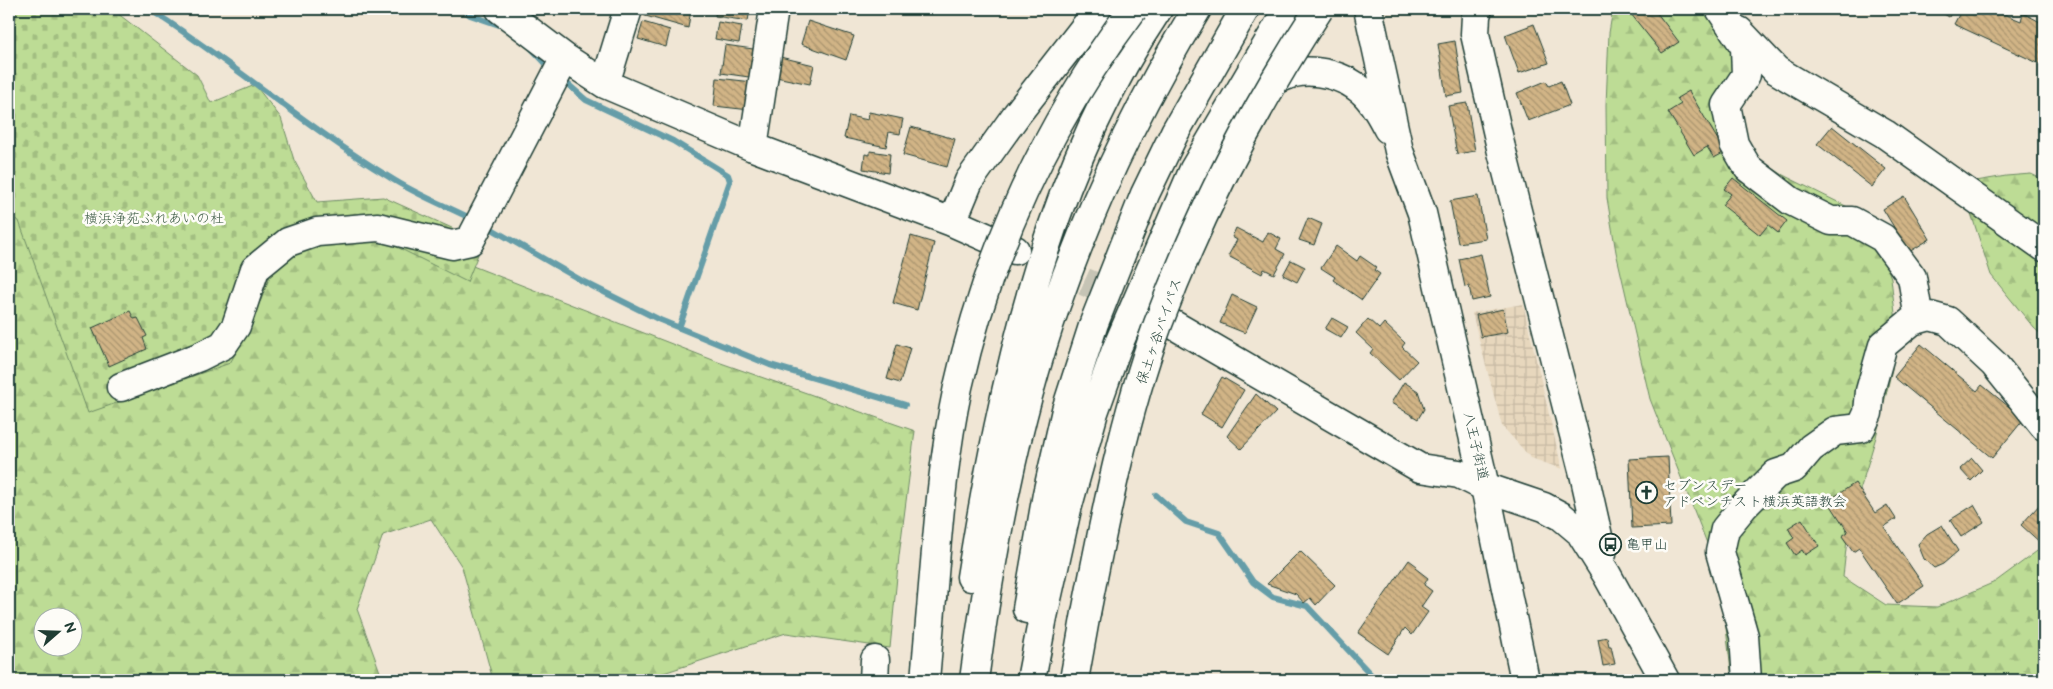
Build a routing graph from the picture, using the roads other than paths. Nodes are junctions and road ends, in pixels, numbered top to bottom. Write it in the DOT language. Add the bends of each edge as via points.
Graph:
graph roads {
  1 [pos="500,9"];
  2 [pos="628,9"];
  3 [pos="774,9"];
  4 [pos="1099,9"];
  5 [pos="1133,9"];
  6 [pos="1158,9"];
  7 [pos="1197,9"];
  8 [pos="1245,9"];
  9 [pos="1288,9"];
  10 [pos="1319,9"];
  11 [pos="1368,9"];
  12 [pos="1387,9"];
  13 [pos="1720,9"];
  14 [pos="1476,11"];
  15 [pos="565,58"];
  16 [pos="605,84"];
  17 [pos="1228,108"];
  18 [pos="753,147"];
  19 [pos="1399,151"];
  20 [pos="1422,213"];
  21 [pos="952,222"];
  22 [pos="2044,248"];
  23 [pos="1015,250"];
  24 [pos="1155,314"];
  25 [pos="1919,319"];
  26 [pos="121,387"];
  27 [pos="2044,426"];
  28 [pos="1485,487"];
  29 [pos="1607,575"];
  30 [pos="925,680"];
  31 [pos="961,680"];
  32 [pos="974,680"];
  33 [pos="1016,680"];
  34 [pos="1031,680"];
  35 [pos="1074,680"];
  36 [pos="1525,680"];
  37 [pos="1665,680"];
  38 [pos="1747,680"];
  1 -- 15 [label="main road"];
  2 -- 16 [label="main road"];
  3 -- 18 [label="main road"];
  4 -- 21 [label="main road" via="969,181"];
  5 -- 30 [label="main road, bridge" via="1047,142 1020,197 979,306 958,389 944,472"];
  6 -- 31 [label="main road" via="1114,83 1074,169 1031,295 988,475 969,591"];
  7 -- 32 [label="main road" via="1146,97 1084,233 1056,305 1032,382 1008,478"];
  8 -- 33 [label="main road" via="1175,132 1145,194 1094,323 1066,410 1047,494"];
  9 -- 17 [label="main road"];
  10 -- 35 [label="main road, 保土ヶ谷バイパス, bridge" via="1226,168 1158,326 1115,472"];
  11 -- 19 [label="main road, 八王子街道"];
  12 -- 20 [label="main road, 八王子街道" via="1417,146"];
  13 -- 22 [label="main road" via="1776,70 1884,134"];
  13 -- 25 [label="main road" via="1745,47 1746,75 1726,106 1734,144 1748,168 1791,201 1831,221 1852,221 1883,238 1912,277"];
  14 -- 29 [label="main road" via="1478,50"];
  15 -- 16 [label="main road"];
  15 -- 26 [label="main road" via="470,241 452,246 378,226 317,232 288,242 255,269 236,326 223,345"];
  16 -- 18 [label="main road"];
  17 -- 19 [label="main road" via="1261,87 1294,73 1320,72 1344,79 1362,91 1378,110"];
  17 -- 34 [label="main road" via="1194,169 1116,350 1066,509"];
  18 -- 21 [label="main road"];
  19 -- 20 [label="main road, 八王子街道"];
  20 -- 28 [label="main road, 八王子街道"];
  21 -- 23 [label="main road"];
  24 -- 28 [label="main road" via="1420,468 1459,474"];
  25 -- 27 [label="main road" via="1930,316 1948,321 1994,364"];
  25 -- 38 [label="main road" via="1883,345 1870,392 1868,413 1861,428 1835,431 1811,448 1794,468 1776,474 1724,530 1720,552 1744,636"];
  28 -- 29 [label="main road" via="1561,516 1580,532"];
  28 -- 36 [label="main road, 八王子街道"];
  29 -- 37 [label="main road"];
}
